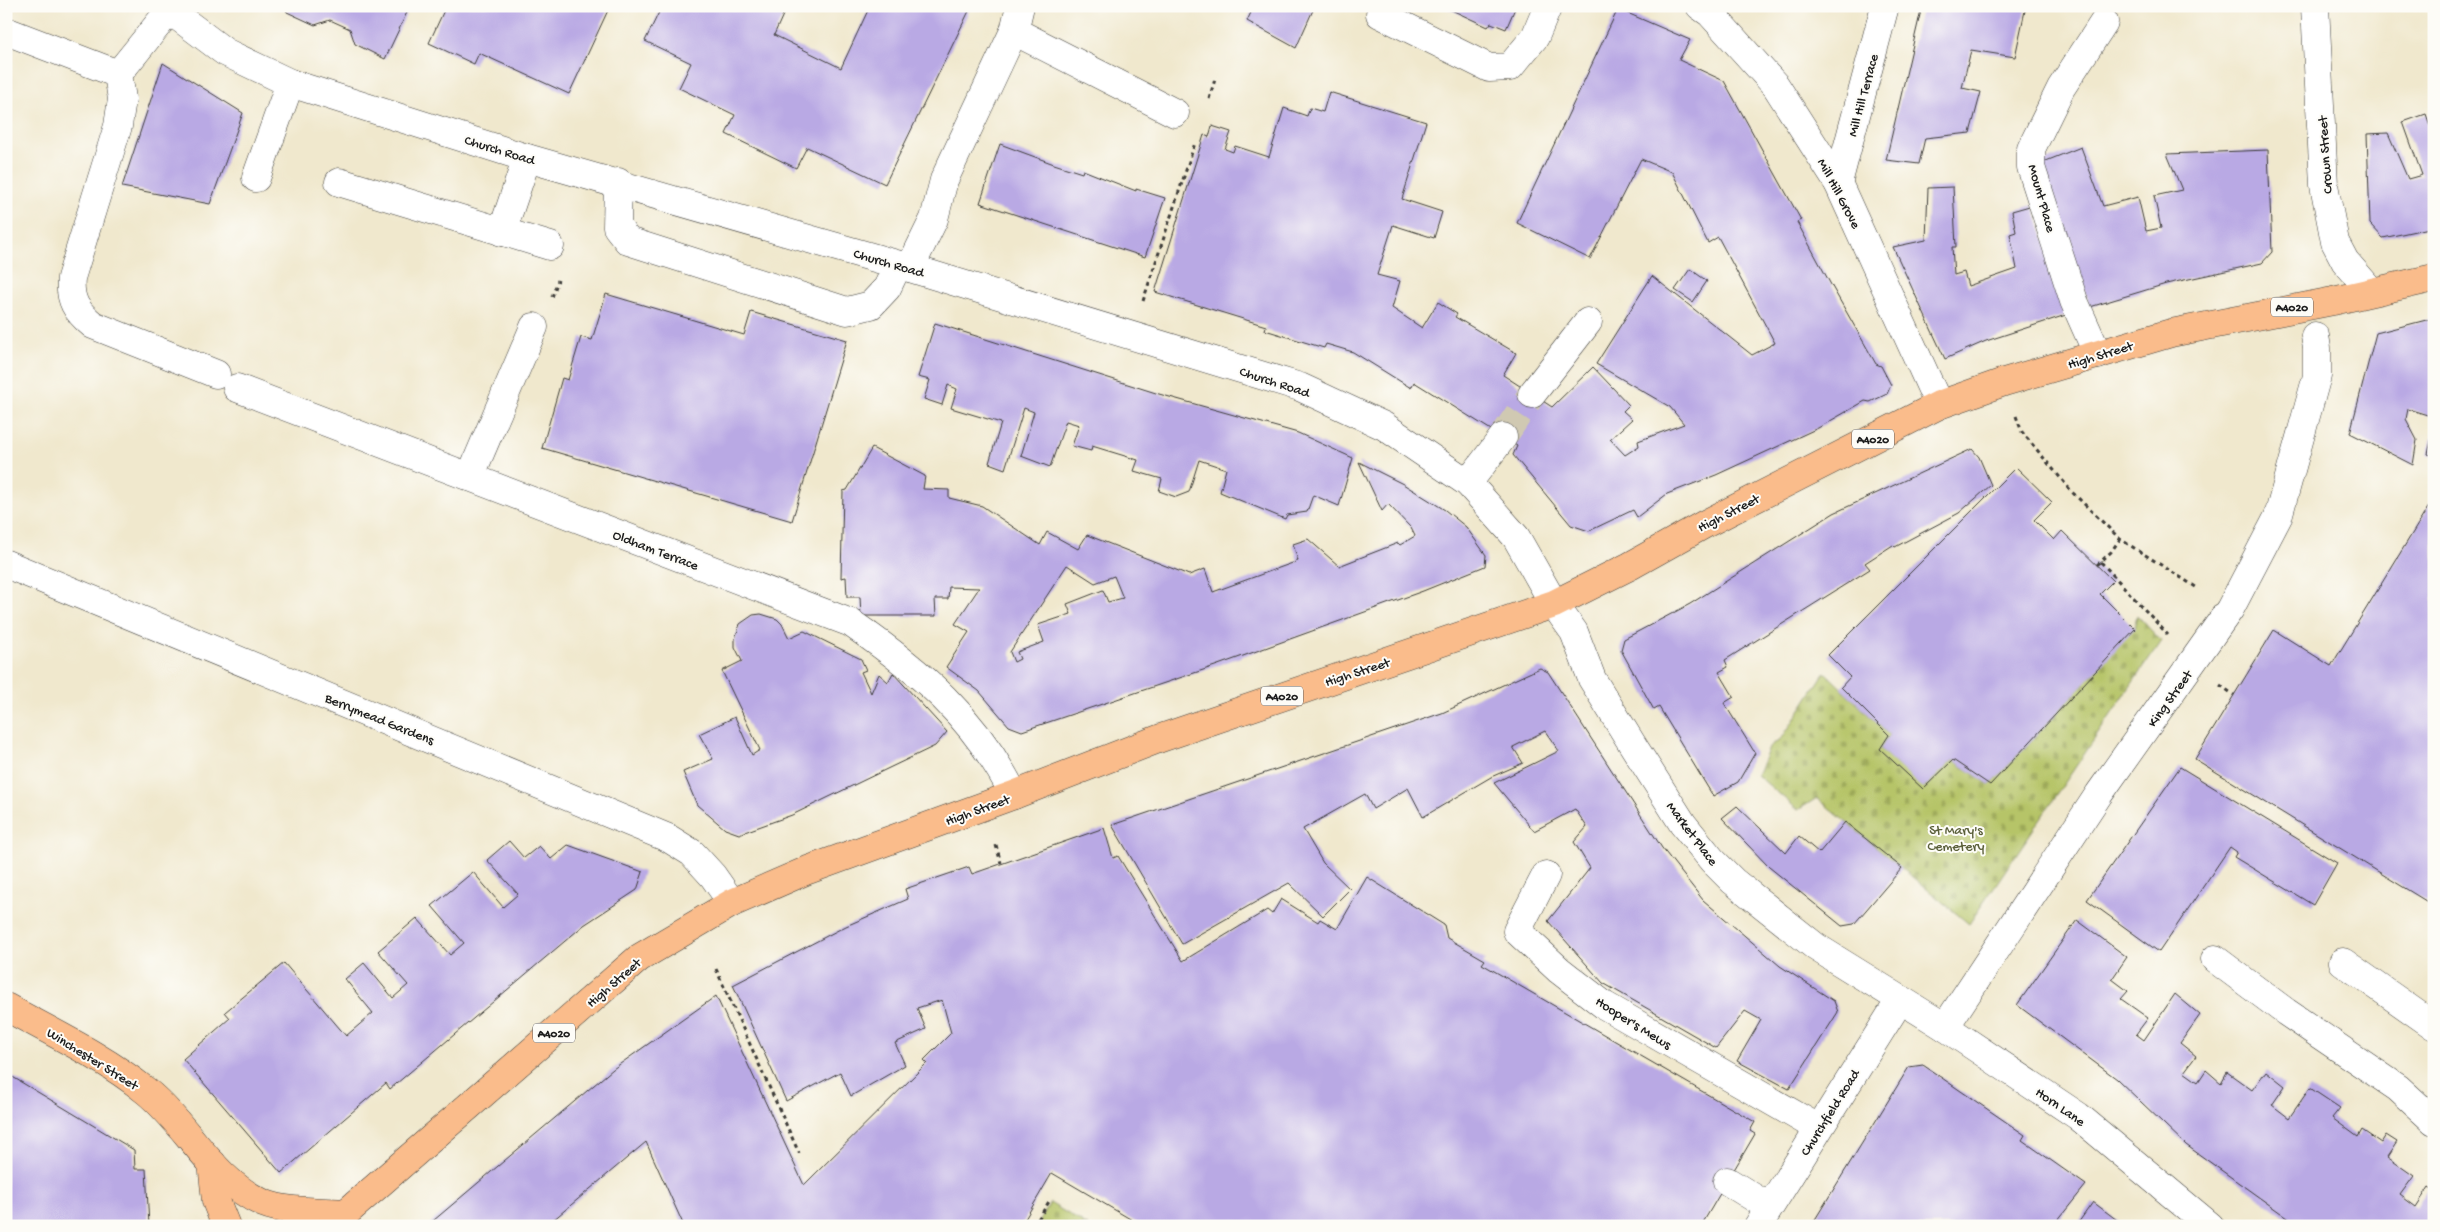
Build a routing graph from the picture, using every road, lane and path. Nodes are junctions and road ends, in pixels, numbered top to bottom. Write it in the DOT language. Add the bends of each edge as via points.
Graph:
graph roads {
  1 [pos="1548,6"];
  2 [pos="1700,6"];
  3 [pos="1885,6"];
  4 [pos="2315,6"];
  5 [pos="168,8"];
  6 [pos="1380,14"];
  7 [pos="1017,19"];
  8 [pos="2104,22"];
  9 [pos="6,31"];
  10 [pos="118,74"];
  11 [pos="1216,76"];
  12 [pos="290,84"];
  13 [pos="1207,105"];
  14 [pos="1175,113"];
  15 [pos="1198,133"];
  16 [pos="528,158"];
  17 [pos="256,178"];
  18 [pos="340,182"];
  19 [pos="618,182"];
  20 [pos="1838,183"];
  21 [pos="502,232"];
  22 [pos="550,246"];
  23 [pos="904,266"];
  24 [pos="2434,278"];
  25 [pos="2371,291"];
  26 [pos="1142,304"];
  27 [pos="1588,322"];
  28 [pos="534,327"];
  29 [pos="2315,336"];
  30 [pos="2098,355"];
  31 [pos="2004,382"];
  32 [pos="1532,394"];
  33 [pos="1939,405"];
  34 [pos="1503,437"];
  35 [pos="470,477"];
  36 [pos="1468,483"];
  37 [pos="2120,539"];
  38 [pos="2100,562"];
  39 [pos="6,564"];
  40 [pos="2097,565"];
  41 [pos="1554,604"];
  42 [pos="2230,609"];
  43 [pos="2194,663"];
  44 [pos="1014,795"];
  45 [pos="996,845"];
  46 [pos="1001,863"];
  47 [pos="1546,875"];
  48 [pos="732,903"];
  49 [pos="2215,959"];
  50 [pos="2343,962"];
  51 [pos="716,969"];
  52 [pos="1900,1000"];
  53 [pos="6,1006"];
  54 [pos="2434,1026"];
  55 [pos="1945,1027"];
  56 [pos="2434,1121"];
  57 [pos="1818,1128"];
  58 [pos="799,1153"];
  59 [pos="212,1163"];
  60 [pos="1727,1181"];
  61 [pos="1050,1200"];
  62 [pos="1764,1216"];
  63 [pos="339,1219"];
  64 [pos="2192,1221"];
  65 [pos="226,1226"];
  66 [pos="1034,1226"];
  1 -- 6 [label="street" via="1535,37 1510,67 1489,68"];
  2 -- 20 [label="street, Mill Hill Grove" via="1776,86"];
  3 -- 20 [label="street, Mill Hill Terrace"];
  4 -- 25 [label="street, Crown Street" via="2324,185 2335,242 2345,261"];
  5 -- 10 [label="street"];
  5 -- 12 [label="street, Church Road" via="225,52"];
  7 -- 14 [label="street"];
  7 -- 23 [label="street" via="944,180 934,219"];
  8 -- 30 [label="street, Mount Place" via="2061,88 2031,149 2031,167 2069,283"];
  9 -- 10 [label="street"];
  10 -- 35 [label="street, Oldham Terrace" via="122,100 118,126 71,278 70,294 81,314 93,325 226,381"];
  11 -- 13 [label="path"];
  12 -- 16 [label="street, Church Road"];
  12 -- 17 [label="street"];
  15 -- 26 [label="path"];
  16 -- 19 [label="street, Church Road"];
  16 -- 21 [label="street"];
  18 -- 21 [label="street"];
  19 -- 23 [label="street, Church Road"];
  19 -- 23 [label="street" via="617,227 628,241 847,311 871,305"];
  20 -- 33 [label="street, Mill Hill Grove"];
  21 -- 22 [label="street"];
  23 -- 36 [label="street, Church Road" via="1300,387 1384,426"];
  24 -- 25 [label="main road, High Street / A4020"];
  25 -- 30 [label="main road, High Street / A4020" via="2171,333"];
  27 -- 32 [label="street"];
  28 -- 35 [label="street"];
  29 -- 42 [label="street, King Street" via="2317,376 2278,516"];
  30 -- 31 [label="main road, High Street / A4020"];
  31 -- 33 [label="main road, High Street / A4020"];
  31 -- 37 [label="path" via="2022,432 2073,493"];
  33 -- 41 [label="main road, High Street / A4020"];
  34 -- 36 [label="street"];
  35 -- 44 [label="street, Oldham Terrace" via="850,624 894,653 941,693 1000,767"];
  36 -- 41 [label="street, Church Road" via="1516,537"];
  37 -- 38 [label="path"];
  37 -- 42 [label="path"];
  38 -- 40 [label="path"];
  38 -- 43 [label="path"];
  39 -- 48 [label="street, Berrymead Gardens" via="668,838 692,853"];
  41 -- 44 [label="main road, High Street / A4020" via="1161,738"];
  41 -- 52 [label="street, Market Place" via="1574,632 1592,679 1682,824 1712,860 1732,881 1816,948"];
  42 -- 43 [label="street, King Street"];
  43 -- 55 [label="street, King Street" via="2099,794"];
  44 -- 48 [label="main road, High Street / A4020" via="808,870"];
  45 -- 46 [label="path"];
  47 -- 57 [label="street, Hooper's Mews" via="1517,931 1604,1005"];
  48 -- 63 [label="main road, High Street / A4020" via="638,958"];
  49 -- 56 [label="street" via="2398,1088"];
  50 -- 54 [label="street"];
  51 -- 58 [label="path"];
  52 -- 55 [label="street, Horn Lane"];
  52 -- 57 [label="street, Churchfield Road"];
  53 -- 59 [label="main road, Winchester Street" via="146,1090 167,1108"];
  55 -- 64 [label="street, Horn Lane" via="2078,1116"];
  57 -- 62 [label="street, Churchfield Road"];
  59 -- 63 [label="main road, Winchester Street" via="236,1186 263,1203"];
  59 -- 65 [label="main road" via="216,1201"];
  60 -- 62 [label="street"];
  61 -- 66 [label="path"];
}
